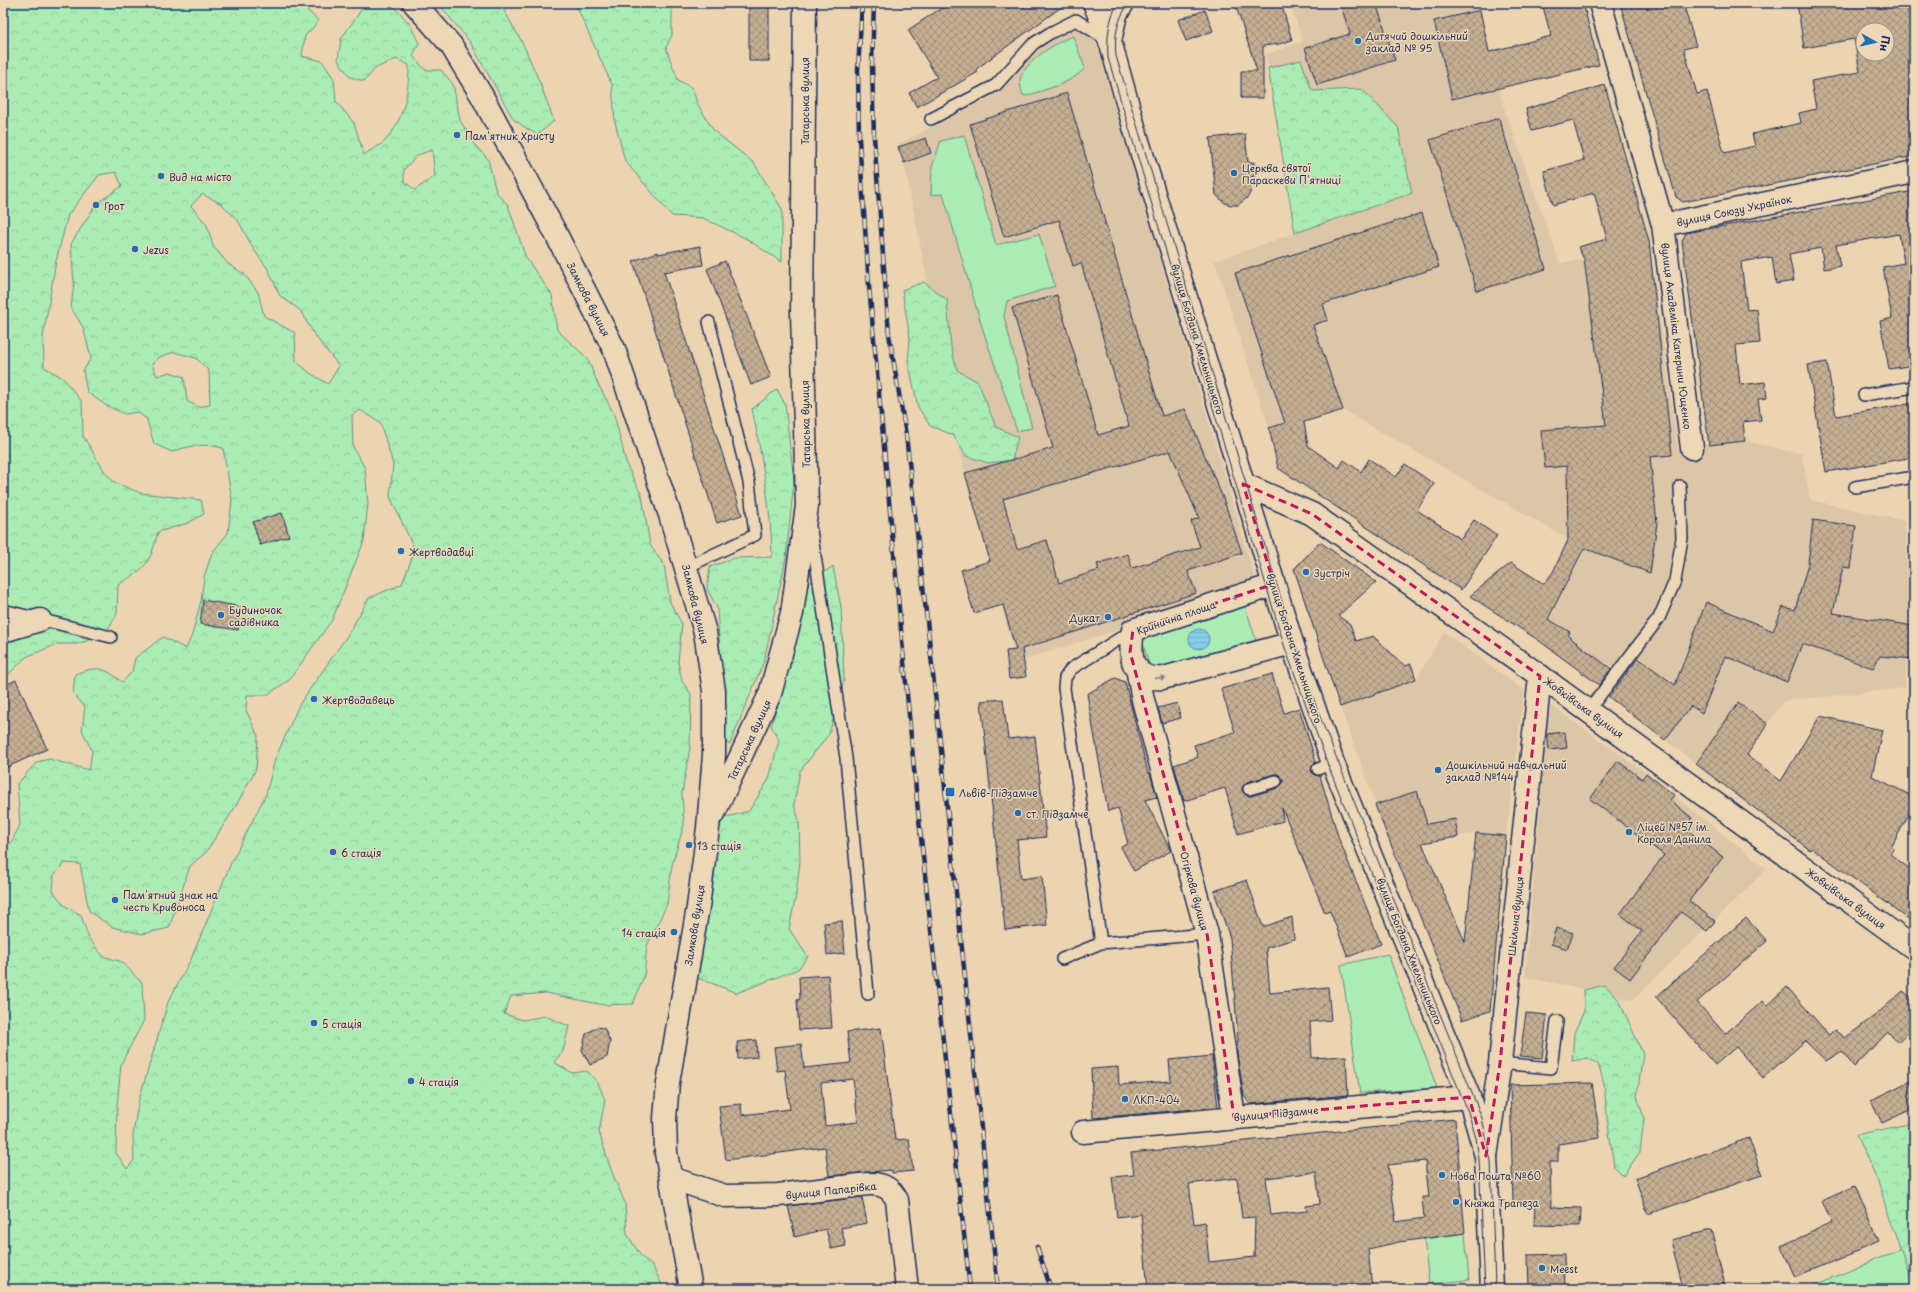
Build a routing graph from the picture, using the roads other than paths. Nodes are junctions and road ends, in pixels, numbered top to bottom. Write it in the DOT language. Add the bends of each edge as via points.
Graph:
graph roads {
  1 [pos="414,3"];
  2 [pos="805,3"];
  3 [pos="1094,3"];
  4 [pos="1123,3"];
  5 [pos="1600,3"];
  6 [pos="1110,41"];
  7 [pos="931,119"];
  8 [pos="1914,172"];
  9 [pos="1663,225"];
  10 [pos="709,322"];
  11 [pos="1914,387"];
  12 [pos="1864,395"];
  13 [pos="1692,448"];
  14 [pos="1914,477"];
  15 [pos="1243,484"];
  16 [pos="1680,486"];
  17 [pos="1855,487"];
  18 [pos="807,506"];
  19 [pos="687,567"];
  20 [pos="1274,585"];
  21 [pos="3,610"];
  22 [pos="40,620"];
  23 [pos="1133,630"];
  24 [pos="3,631"];
  25 [pos="111,637"];
  26 [pos="1292,643"];
  27 [pos="1137,668"];
  28 [pos="1540,676"];
  29 [pos="1588,711"];
  30 [pos="1276,781"];
  31 [pos="1249,789"];
  32 [pos="708,828"];
  33 [pos="1207,934"];
  34 [pos="1100,943"];
  35 [pos="1914,948"];
  36 [pos="1062,959"];
  37 [pos="868,994"];
  38 [pos="1557,1021"];
  39 [pos="1500,1063"];
  40 [pos="1469,1097"];
  41 [pos="1234,1117"];
  42 [pos="1083,1132"];
  43 [pos="1486,1156"];
  44 [pos="671,1178"];
  45 [pos="691,1289"];
  46 [pos="907,1289"];
  47 [pos="1492,1289"];
  1 -- 19 [label="street, Замкова вулиця" via="451,45 482,96 614,349"];
  2 -- 18 [label="street, Татарська вулиця" via="802,312"];
  3 -- 6 [label="street, вулиця Богдана Хмельницького"];
  4 -- 6 [label="street" via="1116,14"];
  5 -- 9 [label="street, вулиця Союзу Українок"];
  6 -- 7 [label="lane" via="1076,20 1033,44 996,85"];
  6 -- 15 [label="street, вулиця Богдана Хмельницького"];
  8 -- 9 [label="street, вулиця Союзу Українок"];
  9 -- 13 [label="street, вулиця Академіка Катерини Ющенко"];
  10 -- 19 [label="lane" via="749,482 755,535"];
  11 -- 12 [label="lane"];
  14 -- 17 [label="lane"];
  15 -- 20 [label="street, вулиця Богдана Хмельницького"];
  15 -- 28 [label="street, Жовківська вулиця" via="1312,514"];
  16 -- 29 [label="lane" via="1682,538 1675,582 1659,618"];
  18 -- 32 [label="street, Татарська вулиця" via="792,613 770,694"];
  18 -- 37 [label="lane" via="846,758"];
  19 -- 32 [label="street, Замкова вулиця" via="705,632 714,691 714,755"];
  20 -- 23 [label="street, Кринична площа, one-way"];
  20 -- 26 [label="street, вулиця Богдана Хмельницького"];
  21 -- 22 [label="lane"];
  22 -- 24 [label="street"];
  22 -- 25 [label="lane"];
  23 -- 27 [label="street, Кринична площа" via="1130,652"];
  23 -- 34 [label="lane" via="1071,669 1065,678 1065,696"];
  27 -- 26 [label="street, one-way" via="1146,676 1163,678"];
  26 -- 40 [label="street, вулиця Богдана Хмельницького" via="1326,766"];
  27 -- 33 [label="street, Огіркова вулиця" via="1143,700"];
  28 -- 29 [label="street, Жовківська вулиця"];
  28 -- 39 [label="street, Шкільна вулиця"];
  29 -- 35 [label="street, Жовківська вулиця"];
  30 -- 31 [label="lane"];
  32 -- 44 [label="street, Замкова вулиця" via="698,907 668,1083 666,1153"];
  33 -- 34 [label="lane"];
  33 -- 41 [label="street, Огіркова вулиця"];
  34 -- 36 [label="lane"];
  38 -- 39 [label="lane" via="1551,1068"];
  39 -- 43 [label="street, Шкільна вулиця"];
  40 -- 41 [label="street, вулиця Підзамче"];
  40 -- 43 [label="street, вулиця Богдана Хмельницького"];
  41 -- 42 [label="street, вулиця Підзамче"];
  43 -- 47 [label="street, вулиця Богдана Хмельницького"];
  44 -- 45 [label="street, Замкова вулиця"];
  44 -- 46 [label="street, вулиця Папарівка" via="725,1196 778,1195 868,1184 883,1185 897,1200"];
}
